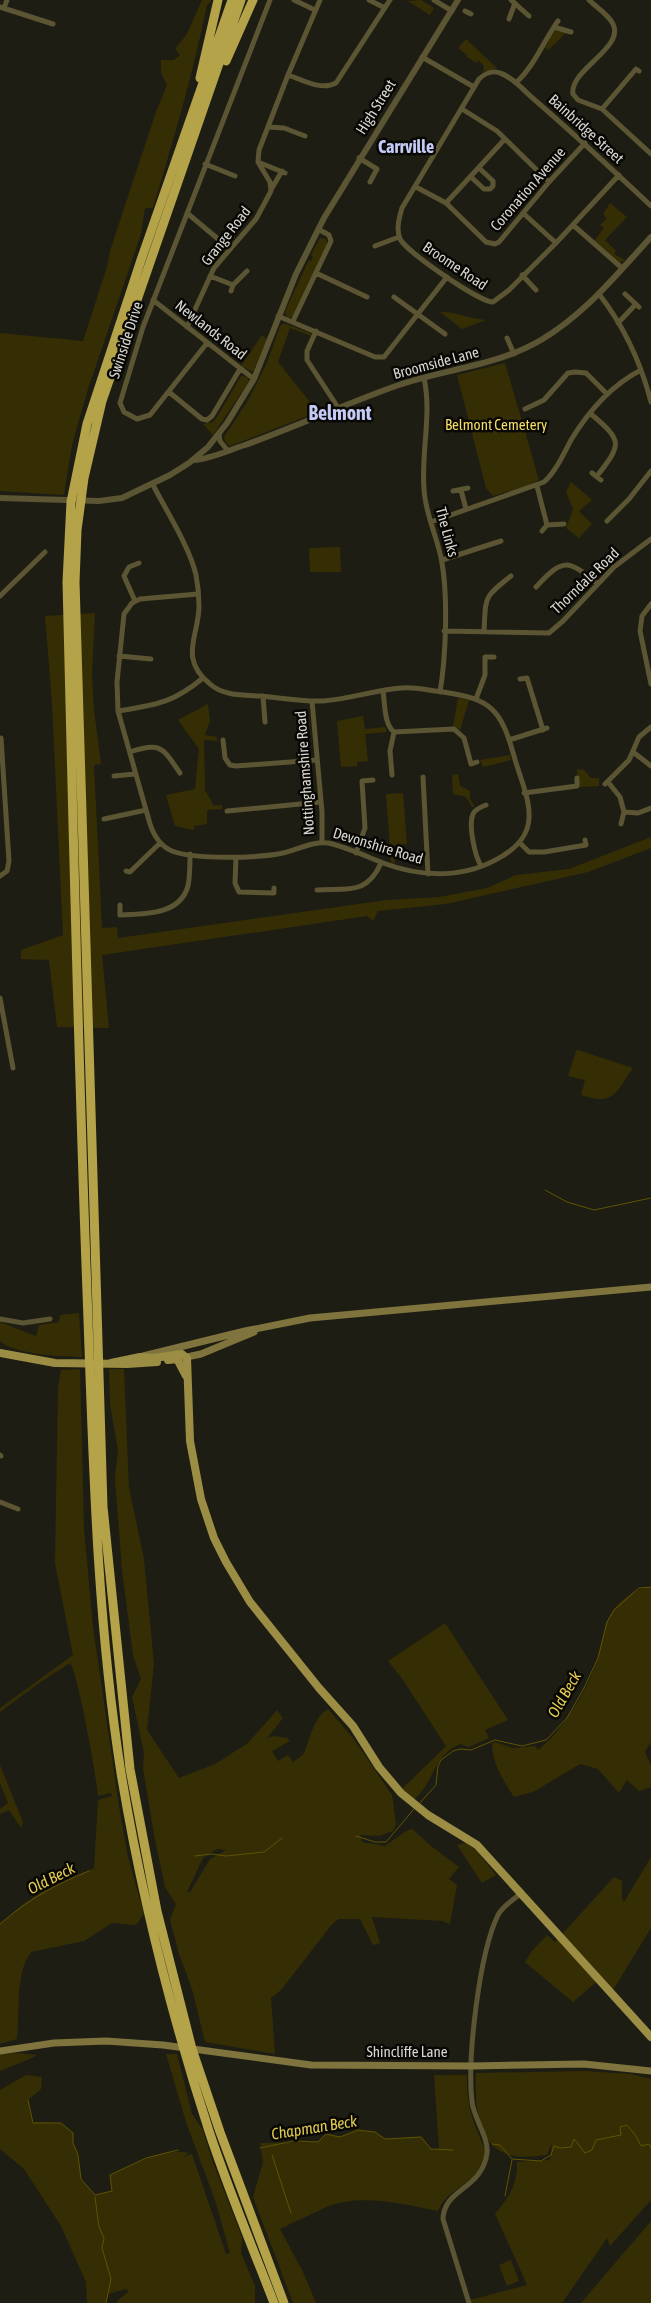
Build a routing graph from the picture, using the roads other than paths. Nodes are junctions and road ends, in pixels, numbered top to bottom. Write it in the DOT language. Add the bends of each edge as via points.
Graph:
graph roads {
  1 [pos="7,0"];
  2 [pos="218,0"];
  3 [pos="232,0"];
  4 [pos="241,0"];
  5 [pos="253,0"];
  6 [pos="270,0"];
  7 [pos="294,0"];
  8 [pos="320,0"];
  9 [pos="369,0"];
  10 [pos="390,0"];
  11 [pos="434,0"];
  12 [pos="589,0"];
  13 [pos="513,2"];
  14 [pos="458,7"];
  15 [pos="2,8"];
  16 [pos="385,8"];
  17 [pos="315,10"];
  18 [pos="471,14"];
  19 [pos="529,16"];
  20 [pos="509,19"];
  21 [pos="558,22"];
  22 [pos="53,24"];
  23 [pos="554,27"];
  24 [pos="570,32"];
  25 [pos="422,57"];
  26 [pos="639,71"];
  27 [pos="288,75"];
  28 [pos="516,83"];
  29 [pos="474,87"];
  30 [pos="462,109"];
  31 [pos="602,109"];
  32 [pos="193,126"];
  33 [pos="268,126"];
  34 [pos="305,136"];
  35 [pos="504,140"];
  36 [pos="585,143"];
  37 [pos="651,154"];
  38 [pos="359,158"];
  39 [pos="258,162"];
  40 [pos="205,164"];
  41 [pos="479,168"];
  42 [pos="619,175"];
  43 [pos="235,176"];
  44 [pos="471,177"];
  45 [pos="370,182"];
  46 [pos="549,182"];
  47 [pos="416,187"];
  48 [pos="272,188"];
  49 [pos="446,203"];
  50 [pos="651,206"];
  51 [pos="187,213"];
  52 [pos="523,213"];
  53 [pos="573,226"];
  54 [pos="318,229"];
  55 [pos="399,237"];
  56 [pos="651,237"];
  57 [pos="556,244"];
  58 [pos="375,246"];
  59 [pos="230,249"];
  60 [pos="622,268"];
  61 [pos="248,271"];
  62 [pos="316,273"];
  63 [pos="522,275"];
  64 [pos="210,276"];
  65 [pos="447,277"];
  66 [pos="536,290"];
  67 [pos="599,294"];
  68 [pos="625,294"];
  69 [pos="367,297"];
  70 [pos="394,297"];
  71 [pos="153,300"];
  72 [pos="418,314"];
  73 [pos="278,316"];
  74 [pos="292,321"];
  75 [pos="618,323"];
  76 [pos="187,327"];
  77 [pos="316,331"];
  78 [pos="445,334"];
  79 [pos="507,338"];
  80 [pos="207,343"];
  81 [pos="514,354"];
  82 [pos="240,369"];
  83 [pos="641,370"];
  84 [pos="424,378"];
  85 [pos="254,379"];
  86 [pos="169,392"];
  87 [pos="608,394"];
  88 [pos="651,399"];
  89 [pos="339,409"];
  90 [pos="525,409"];
  91 [pos="590,414"];
  92 [pos="219,434"];
  93 [pos="228,451"];
  94 [pos="194,460"];
  95 [pos="651,471"];
  96 [pos="597,476"];
  97 [pos="153,485"];
  98 [pos="537,486"];
  99 [pos="468,488"];
  100 [pos="461,490"];
  101 [pos="453,491"];
  102 [pos="0,498"];
  103 [pos="466,509"];
  104 [pos="607,521"];
  105 [pos="431,522"];
  106 [pos="546,524"];
  107 [pos="564,524"];
  108 [pos="542,531"];
  109 [pos="651,539"];
  110 [pos="500,541"];
  111 [pos="45,552"];
  112 [pos="442,560"];
  113 [pos="139,563"];
  114 [pos="511,576"];
  115 [pos="597,584"];
  116 [pos="535,587"];
  117 [pos="198,594"];
  118 [pos="0,596"];
  119 [pos="135,601"];
  120 [pos="651,604"];
  121 [pos="444,631"];
  122 [pos="484,631"];
  123 [pos="119,656"];
  124 [pos="494,657"];
  125 [pos="648,658"];
  126 [pos="151,659"];
  127 [pos="203,678"];
  128 [pos="520,679"];
  129 [pos="651,684"];
  130 [pos="383,691"];
  131 [pos="440,692"];
  132 [pos="263,696"];
  133 [pos="476,699"];
  134 [pos="312,701"];
  135 [pos="118,711"];
  136 [pos="265,722"];
  137 [pos="651,727"];
  138 [pos="394,732"];
  139 [pos="0,738"];
  140 [pos="223,740"];
  141 [pos="509,740"];
  142 [pos="130,752"];
  143 [pos="633,752"];
  144 [pos="316,760"];
  145 [pos="477,762"];
  146 [pos="651,766"];
  147 [pos="114,769"];
  148 [pos="177,772"];
  149 [pos="135,774"];
  150 [pos="392,775"];
  151 [pos="423,777"];
  152 [pos="577,778"];
  153 [pos="373,780"];
  154 [pos="524,793"];
  155 [pos="321,802"];
  156 [pos="486,805"];
  157 [pos="651,808"];
  158 [pos="146,810"];
  159 [pos="227,811"];
  160 [pos="624,812"];
  161 [pos="104,819"];
  162 [pos="621,824"];
  163 [pos="585,840"];
  164 [pos="160,843"];
  165 [pos="322,843"];
  166 [pos="520,843"];
  167 [pos="356,853"];
  168 [pos="190,854"];
  169 [pos="236,856"];
  170 [pos="381,863"];
  171 [pos="481,866"];
  172 [pos="126,870"];
  173 [pos="428,874"];
  174 [pos="0,876"];
  175 [pos="274,888"];
  176 [pos="317,890"];
  177 [pos="120,905"];
  178 [pos="0,998"];
  179 [pos="13,1068"];
  180 [pos="651,1287"];
  181 [pos="50,1319"];
  182 [pos="0,1320"];
  183 [pos="263,1328"];
  184 [pos="184,1346"];
  185 [pos="0,1353"];
  186 [pos="140,1357"];
  187 [pos="177,1357"];
  188 [pos="187,1358"];
  189 [pos="110,1362"];
  190 [pos="187,1378"];
  191 [pos="0,1502"];
  192 [pos="18,1509"];
  193 [pos="520,1894"];
  194 [pos="651,2037"];
  195 [pos="0,2051"];
  196 [pos="472,2066"];
  197 [pos="651,2071"];
  198 [pos="274,2303"];
  199 [pos="284,2303"];
  200 [pos="469,2303"];
  1 -- 15 [label="street"];
  2 -- 32 [label="highway"];
  3 -- 32 [label="highway"];
  4 -- 32 [label="highway"];
  5 -- 32 [label="highway"];
  6 -- 40 [label="street, Swinside Drive"];
  7 -- 17 [label="street"];
  8 -- 17 [label="street"];
  9 -- 16 [label="street"];
  10 -- 16 [label="street"];
  11 -- 14 [label="street"];
  12 -- 31 [label="street" via="609,18 614,33 606,49 575,81 572,90 574,98"];
  13 -- 19 [label="street"];
  13 -- 20 [label="street"];
  14 -- 18 [label="street"];
  14 -- 25 [label="street, High Street"];
  15 -- 22 [label="street"];
  16 -- 27 [label="street" via="336,83 320,86"];
  17 -- 27 [label="street"];
  21 -- 23 [label="street"];
  23 -- 24 [label="street"];
  23 -- 28 [label="street" via="532,65"];
  25 -- 29 [label="street"];
  25 -- 38 [label="street, High Street"];
  26 -- 31 [label="street" via="636,69"];
  27 -- 33 [label="street"];
  28 -- 29 [label="street, Bainbridge Street" via="501,73 486,73"];
  28 -- 36 [label="street, Bainbridge Street"];
  29 -- 30 [label="street"];
  30 -- 35 [label="street" via="486,122"];
  30 -- 47 [label="street"];
  31 -- 37 [label="street"];
  32 -- 198 [label="highway" via="94,398 75,476 69,529 67,582 80,1110 95,1518 106,1662 122,1774 147,1904 210,2134"];
  32 -- 199 [label="highway" via="102,401 89,452 77,530 75,592 102,1507 130,1769 157,1911 195,2058"];
  33 -- 34 [label="street"];
  33 -- 39 [label="street"];
  35 -- 41 [label="street"];
  35 -- 46 [label="street"];
  36 -- 42 [label="street, Bainbridge Street"];
  36 -- 46 [label="street, Coronation Avenue"];
  38 -- 45 [label="street" via="377,169"];
  38 -- 54 [label="street, High Street"];
  39 -- 48 [label="street"];
  39 -- 48 [label="street, Grange Road" via="283,172"];
  40 -- 43 [label="street"];
  40 -- 51 [label="street, Swinside Drive"];
  41 -- 44 [label="street"];
  41 -- 44 [label="street" via="493,181 493,186 484,189"];
  42 -- 50 [label="street, Bainbridge Street"];
  42 -- 53 [label="street, Broome Road"];
  44 -- 49 [label="street"];
  46 -- 52 [label="street, Coronation Avenue"];
  47 -- 49 [label="street, Coronation Avenue"];
  47 -- 55 [label="street" via="402,208"];
  48 -- 59 [label="street, Grange Road" via="256,220"];
  49 -- 52 [label="street, Coronation Avenue" via="490,243 500,242"];
  51 -- 59 [label="street"];
  51 -- 71 [label="street, Swinside Drive"];
  52 -- 57 [label="street"];
  53 -- 57 [label="street, Broome Road"];
  53 -- 60 [label="street"];
  54 -- 62 [label="street" via="329,235 331,241"];
  54 -- 73 [label="street, High Street"];
  55 -- 58 [label="street"];
  55 -- 65 [label="street, Broome Road" via="404,246"];
  56 -- 60 [label="street, Broomside Lane"];
  57 -- 63 [label="street, Broome Road"];
  59 -- 64 [label="street, Grange Road"];
  60 -- 67 [label="street, Broomside Lane"];
  61 -- 64 [label="street" via="232,288"];
  62 -- 69 [label="street"];
  62 -- 74 [label="street"];
  63 -- 65 [label="street, Broome Road" via="493,302 483,300"];
  63 -- 66 [label="street"];
  64 -- 76 [label="street, Grange Road"];
  65 -- 72 [label="street"];
  67 -- 75 [label="street"];
  67 -- 81 [label="street, Broomside Lane" via="556,331"];
  68 -- 75 [label="street" via="637,306"];
  70 -- 72 [label="street"];
  71 -- 76 [label="street, Newlands Road"];
  71 -- 86 [label="street, Swinside Drive" via="129,366 121,407 130,416 144,418"];
  72 -- 77 [label="street" via="387,354 380,358"];
  72 -- 78 [label="street"];
  73 -- 74 [label="street"];
  73 -- 85 [label="street, High Street"];
  74 -- 77 [label="street"];
  75 -- 83 [label="street"];
  76 -- 80 [label="street, Newlands Road"];
  77 -- 89 [label="street" via="307,351 307,360"];
  79 -- 81 [label="street"];
  80 -- 82 [label="street, Newlands Road"];
  80 -- 86 [label="street, Swinside Drive"];
  81 -- 84 [label="street, Broomside Lane"];
  82 -- 85 [label="street, Newlands Road"];
  82 -- 86 [label="street" via="207,420"];
  83 -- 87 [label="street"];
  83 -- 88 [label="street"];
  84 -- 89 [label="street, Broomside Lane"];
  84 -- 105 [label="street, The Links" via="428,401 423,485"];
  85 -- 92 [label="street, High Street"];
  87 -- 90 [label="street" via="586,373 568,373 544,400"];
  87 -- 91 [label="street"];
  89 -- 93 [label="street, Broomside Lane"];
  91 -- 96 [label="street" via="612,433 616,444 614,454"];
  91 -- 98 [label="street" via="550,476"];
  92 -- 93 [label="street"];
  92 -- 94 [label="street, High Street"];
  93 -- 94 [label="street, Broomside Lane"];
  94 -- 97 [label="street"];
  95 -- 104 [label="street"];
  97 -- 102 [label="street" via="122,498 99,501"];
  97 -- 117 [label="street" via="192,563"];
  98 -- 103 [label="street"];
  98 -- 106 [label="street"];
  99 -- 100 [label="street"];
  100 -- 101 [label="street"];
  100 -- 103 [label="street"];
  103 -- 105 [label="street"];
  105 -- 112 [label="street, The Links"];
  106 -- 107 [label="street"];
  106 -- 108 [label="street"];
  109 -- 115 [label="street, Thorndale Road"];
  110 -- 112 [label="street"];
  111 -- 118 [label="street"];
  112 -- 121 [label="street, The Links"];
  113 -- 119 [label="street" via="129,567 124,576"];
  114 -- 122 [label="street" via="487,597"];
  115 -- 116 [label="street" via="577,567 561,565 551,570"];
  115 -- 122 [label="street, Thorndale Road" via="549,633"];
  117 -- 119 [label="street"];
  117 -- 127 [label="street" via="192,651"];
  119 -- 123 [label="street" via="124,614"];
  120 -- 125 [label="street" via="640,623"];
  121 -- 122 [label="street, Thorndale Road"];
  121 -- 131 [label="street, The Links"];
  123 -- 126 [label="street"];
  123 -- 135 [label="street"];
  124 -- 133 [label="street" via="486,657 485,675"];
  125 -- 129 [label="street" via="647,675"];
  127 -- 132 [label="street" via="224,692"];
  127 -- 135 [label="street" via="169,701"];
  128 -- 141 [label="street" via="527,678 545,729"];
  130 -- 131 [label="street" via="406,688"];
  130 -- 134 [label="street"];
  130 -- 138 [label="street" via="388,723"];
  131 -- 133 [label="street"];
  132 -- 134 [label="street"];
  132 -- 136 [label="street"];
  133 -- 141 [label="street" via="496,714"];
  134 -- 144 [label="street, Nottinghamshire Road"];
  135 -- 142 [label="street"];
  137 -- 143 [label="street" via="641,734"];
  138 -- 145 [label="street" via="454,729 464,738 471,764"];
  138 -- 150 [label="street" via="390,751"];
  139 -- 174 [label="street" via="9,861 7,870"];
  140 -- 144 [label="street" via="225,758 230,765"];
  141 -- 154 [label="street"];
  142 -- 148 [label="street" via="144,747 159,749 169,755"];
  142 -- 149 [label="street"];
  143 -- 146 [label="street"];
  143 -- 160 [label="street" via="606,783 620,797"];
  144 -- 155 [label="street, Nottinghamshire Road"];
  147 -- 149 [label="street" via="114,778"];
  149 -- 158 [label="street"];
  151 -- 173 [label="street"];
  152 -- 154 [label="street" via="577,786"];
  153 -- 167 [label="street" via="362,781 365,828"];
  154 -- 166 [label="street" via="529,820"];
  155 -- 159 [label="street"];
  155 -- 165 [label="street, Nottinghamshire Road"];
  156 -- 171 [label="street" via="476,811 472,819 476,855"];
  157 -- 160 [label="street"];
  158 -- 161 [label="street"];
  158 -- 164 [label="street" via="154,836"];
  160 -- 162 [label="street"];
  163 -- 166 [label="street" via="586,845 538,853 528,852"];
  164 -- 168 [label="street, Devonshire Road" via="172,851"];
  164 -- 172 [label="street" via="130,872"];
  165 -- 167 [label="street, Devonshire Road"];
  165 -- 169 [label="street, Devonshire Road" via="282,853"];
  166 -- 171 [label="street, Devonshire Road"];
  167 -- 170 [label="street, Devonshire Road"];
  168 -- 169 [label="street, Devonshire Road"];
  168 -- 177 [label="street" via="189,883 176,906 151,913 120,915"];
  169 -- 175 [label="street" via="235,883 239,892 274,893"];
  170 -- 173 [label="street, Devonshire Road"];
  170 -- 176 [label="street" via="375,876 365,885"];
  171 -- 173 [label="street, Devonshire Road" via="463,872"];
  178 -- 179 [label="street"];
  180 -- 183 [label="main road" via="310,1318"];
  181 -- 182 [label="street" via="23,1323"];
  183 -- 184 [label="main road"];
  183 -- 188 [label="main road"];
  184 -- 186 [label="main road"];
  184 -- 187 [label="main road"];
  185 -- 189 [label="main road" via="37,1361"];
  186 -- 187 [label="main road"];
  186 -- 189 [label="main road"];
  187 -- 188 [label="main road" via="182,1354"];
  187 -- 189 [label="main road" via="127,1364"];
  187 -- 190 [label="main road"];
  188 -- 190 [label="main road"];
  190 -- 193 [label="main road" via="190,1441 201,1499 226,1562 250,1602 353,1726 379,1767 410,1801 477,1846"];
  191 -- 192 [label="street"];
  193 -- 194 [label="main road"];
  193 -- 196 [label="street" via="503,1908 494,1924 475,2018"];
  195 -- 196 [label="main road, Shincliffe Lane" via="47,2044 128,2042 310,2065"];
  196 -- 197 [label="main road, Shincliffe Lane" via="584,2064"];
  196 -- 200 [label="street" via="473,2110 487,2153 475,2180 448,2202 443,2219"];
}
